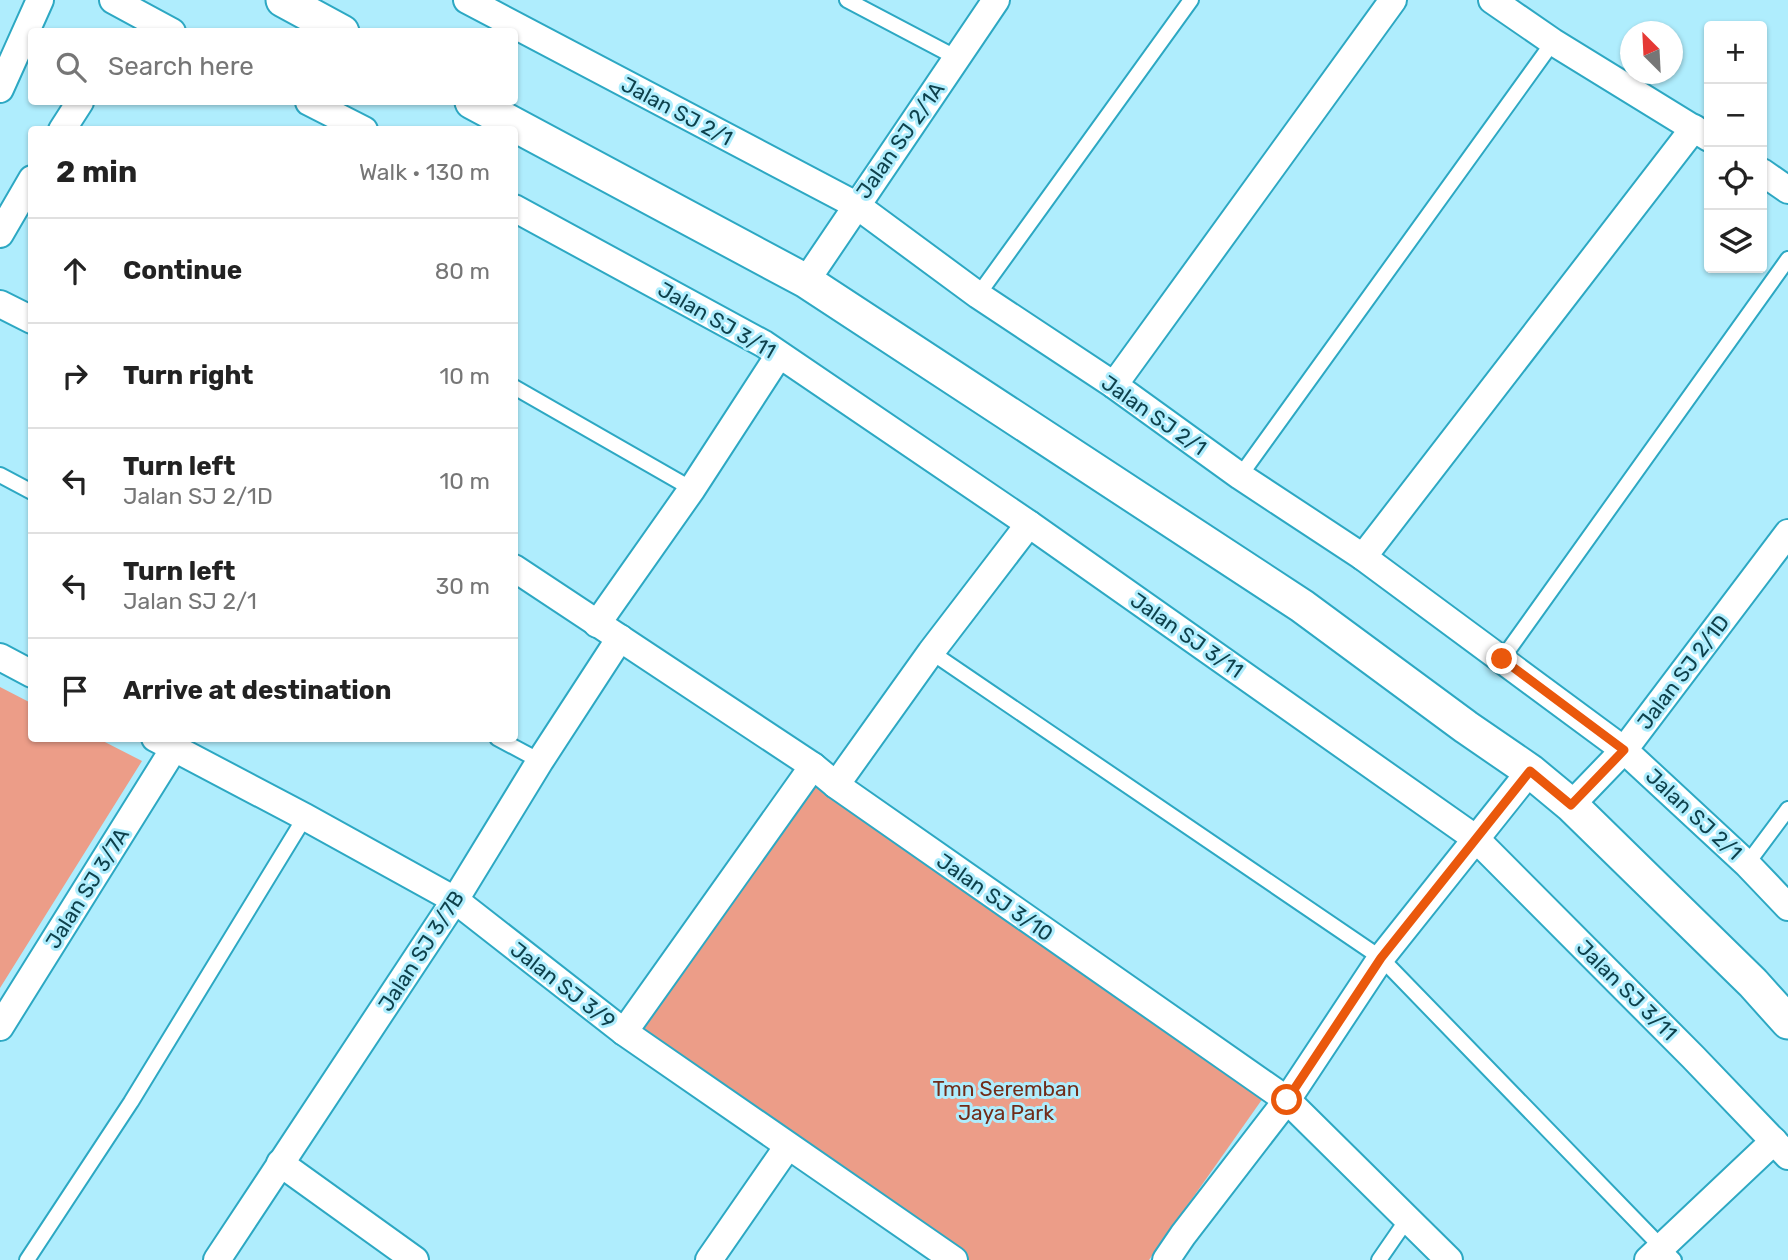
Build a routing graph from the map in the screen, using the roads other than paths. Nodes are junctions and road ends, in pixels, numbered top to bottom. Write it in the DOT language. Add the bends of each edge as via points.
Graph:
graph roads {
  1 [pos="40,0"];
  2 [pos="113,0"];
  3 [pos="283,0"];
  4 [pos="467,0"];
  5 [pos="847,0"];
  6 [pos="996,0"];
  7 [pos="1191,0"];
  8 [pos="1393,0"];
  9 [pos="1492,0"];
  10 [pos="137,15"];
  11 [pos="164,28"];
  12 [pos="335,28"];
  13 [pos="1553,42"];
  14 [pos="957,58"];
  15 [pos="0,89"];
  16 [pos="78,105"];
  17 [pos="315,105"];
  18 [pos="478,105"];
  19 [pos="65,126"];
  20 [pos="356,126"];
  21 [pos="517,126"];
  22 [pos="518,127"];
  23 [pos="1702,133"];
  24 [pos="1767,175"];
  25 [pos="28,186"];
  26 [pos="1788,190"];
  27 [pos="856,205"];
  28 [pos="518,210"];
  29 [pos="0,234"];
  30 [pos="1788,259"];
  31 [pos="806,281"];
  32 [pos="978,295"];
  33 [pos="0,304"];
  34 [pos="28,318"];
  35 [pos="779,355"];
  36 [pos="1114,385"];
  37 [pos="518,389"];
  38 [pos="0,475"];
  39 [pos="1240,475"];
  40 [pos="692,489"];
  41 [pos="28,490"];
  42 [pos="1029,524"];
  43 [pos="1788,533"];
  44 [pos="1363,557"];
  45 [pos="518,571"];
  46 [pos="597,624"];
  47 [pos="620,638"];
  48 [pos="932,652"];
  49 [pos="0,657"];
  50 [pos="1502,659"];
  51 [pos="28,672"];
  52 [pos="504,742"];
  53 [pos="164,744"];
  54 [pos="1624,750"];
  55 [pos="540,761"];
  56 [pos="813,766"];
  57 [pos="1530,771"];
  58 [pos="836,785"];
  59 [pos="1571,805"];
  60 [pos="1788,809"];
  61 [pos="305,817"];
  62 [pos="1475,838"];
  63 [pos="1747,864"];
  64 [pos="455,900"];
  65 [pos="1788,906"];
  66 [pos="1381,958"];
  67 [pos="1788,1022"];
  68 [pos="0,1027"];
  69 [pos="624,1032"];
  70 [pos="1287,1100"];
  71 [pos="788,1146"];
  72 [pos="1781,1148"];
  73 [pos="280,1163"];
  74 [pos="1408,1218"];
  75 [pos="1661,1256"];
  76 [pos="27,1260"];
  77 [pos="216,1260"];
  78 [pos="415,1260"];
  79 [pos="709,1260"];
  80 [pos="954,1260"];
  81 [pos="1166,1260"];
  82 [pos="1379,1260"];
  83 [pos="1449,1260"];
  1 -- 15 [label="street"];
  2 -- 10 [label="street"];
  3 -- 12 [label="street"];
  4 -- 27 [label="street, Jalan SJ 2/1"];
  5 -- 14 [label="lane"];
  6 -- 14 [label="street, Jalan SJ 2/1A"];
  7 -- 32 [label="lane"];
  8 -- 36 [label="street"];
  9 -- 13 [label="street"];
  10 -- 11 [label="street"];
  13 -- 23 [label="street"];
  13 -- 39 [label="lane"];
  14 -- 27 [label="street, Jalan SJ 2/1A"];
  16 -- 19 [label="street"];
  17 -- 20 [label="street"];
  18 -- 21 [label="street"];
  22 -- 31 [label="street"];
  23 -- 44 [label="street"];
  24 -- 26 [label="street"];
  25 -- 29 [label="street"];
  27 -- 31 [label="street, Jalan SJ 2/1A"];
  27 -- 32 [label="street, Jalan SJ 2/1"];
  28 -- 35 [label="street, Jalan SJ 3/11"];
  30 -- 50 [label="lane"];
  31 -- 57 [label="street" via="1302,606"];
  32 -- 36 [label="street, Jalan SJ 2/1"];
  33 -- 34 [label="street"];
  35 -- 40 [label="street"];
  35 -- 42 [label="street, Jalan SJ 3/11"];
  36 -- 39 [label="street, Jalan SJ 2/1"];
  37 -- 40 [label="lane"];
  38 -- 41 [label="lane"];
  39 -- 44 [label="street, Jalan SJ 2/1"];
  40 -- 46 [label="street"];
  42 -- 48 [label="street"];
  42 -- 62 [label="street, Jalan SJ 3/11"];
  43 -- 54 [label="street, Jalan SJ 2/1D"];
  44 -- 50 [label="street, Jalan SJ 2/1"];
  45 -- 46 [label="street, Jalan SJ 3/10"];
  46 -- 47 [label="street, Jalan SJ 3/10"];
  47 -- 55 [label="street, Jalan SJ 3/7B"];
  47 -- 56 [label="street, Jalan SJ 3/10"];
  48 -- 58 [label="street"];
  48 -- 66 [label="lane"];
  49 -- 51 [label="street"];
  50 -- 54 [label="street, Jalan SJ 2/1"];
  52 -- 55 [label="lane"];
  53 -- 61 [label="street, Jalan SJ 3/9"];
  53 -- 68 [label="street, Jalan SJ 3/7A"];
  54 -- 59 [label="street, Jalan SJ 2/1D"];
  54 -- 63 [label="street, Jalan SJ 2/1"];
  55 -- 64 [label="street, Jalan SJ 3/7B"];
  56 -- 58 [label="street, Jalan SJ 3/10"];
  56 -- 69 [label="street"];
  57 -- 59 [label="street"];
  57 -- 62 [label="street"];
  58 -- 70 [label="street, Jalan SJ 3/10"];
  59 -- 67 [label="street"];
  60 -- 63 [label="lane"];
  61 -- 64 [label="street, Jalan SJ 3/9"];
  61 -- 76 [label="lane" via="131,1102"];
  62 -- 66 [label="street"];
  62 -- 72 [label="street, Jalan SJ 3/11"];
  63 -- 65 [label="street, Jalan SJ 2/1"];
  64 -- 69 [label="street, Jalan SJ 3/9"];
  64 -- 73 [label="street, Jalan SJ 3/7B"];
  66 -- 70 [label="street"];
  66 -- 75 [label="lane"];
  69 -- 71 [label="street, Jalan SJ 3/9"];
  70 -- 74 [label="street, Jalan SJ 3/10"];
  70 -- 81 [label="street"];
  71 -- 79 [label="street"];
  71 -- 80 [label="street, Jalan SJ 3/9"];
  72 -- 75 [label="street"];
  73 -- 77 [label="street, Jalan SJ 3/7B"];
  73 -- 78 [label="street"];
  74 -- 82 [label="lane"];
  74 -- 83 [label="street, Jalan SJ 3/10"];
}
